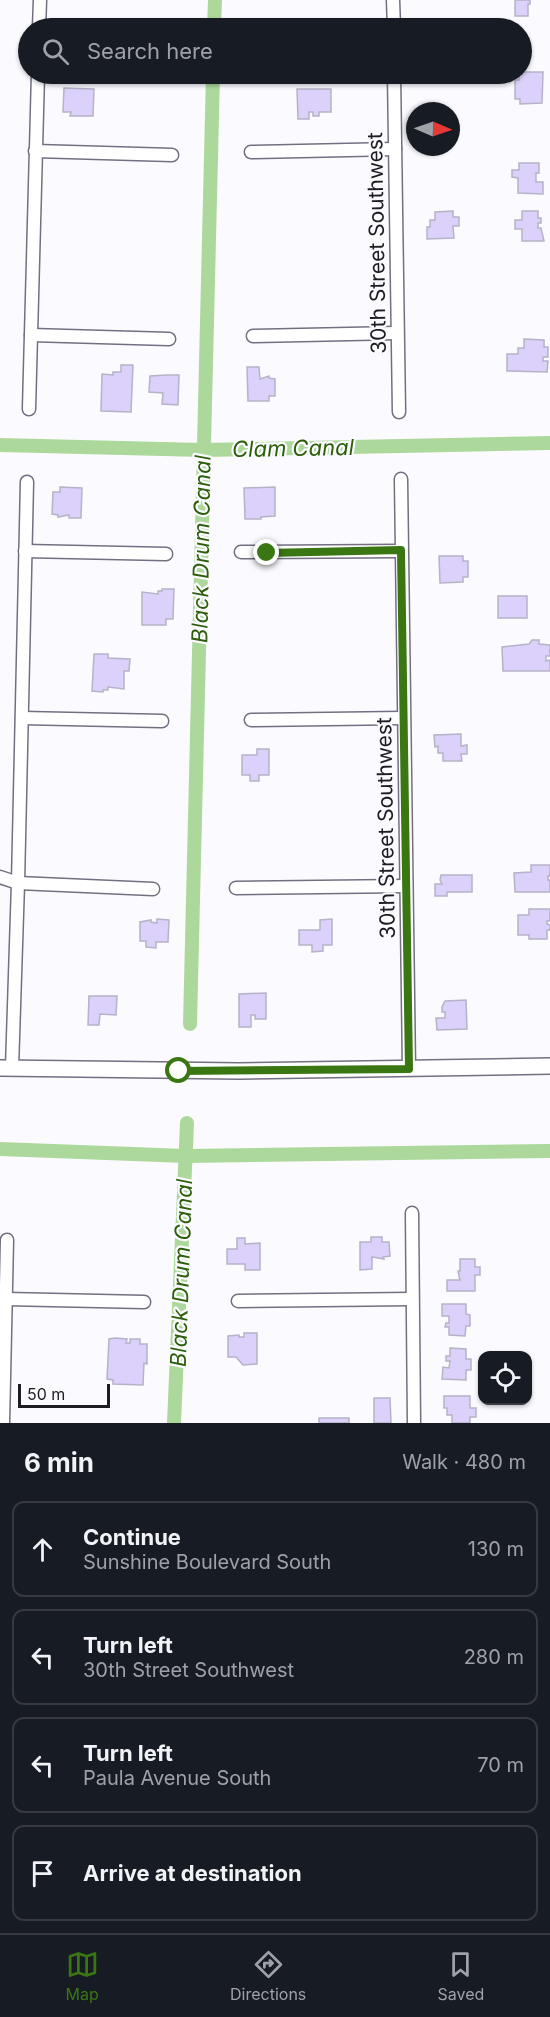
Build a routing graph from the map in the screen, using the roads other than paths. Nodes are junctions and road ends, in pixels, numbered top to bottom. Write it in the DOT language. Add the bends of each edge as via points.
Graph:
graph roads {
  1 [pos="40,0"];
  2 [pos="393,0"];
  3 [pos="39,18"];
  4 [pos="394,18"];
  5 [pos="38,84"];
  6 [pos="394,84"];
  7 [pos="395,149"];
  8 [pos="35,151"];
  9 [pos="251,152"];
  10 [pos="172,155"];
  11 [pos="398,333"];
  12 [pos="31,335"];
  13 [pos="253,336"];
  14 [pos="169,339"];
  15 [pos="29,409"];
  16 [pos="399,412"];
  17 [pos="401,479"];
  18 [pos="27,482"];
  19 [pos="26,550"];
  20 [pos="401,550"];
  21 [pos="241,552"];
  22 [pos="166,554"];
  23 [pos="22,718"];
  24 [pos="403,718"];
  25 [pos="250,720"];
  26 [pos="162,721"];
  27 [pos="0,877"];
  28 [pos="18,883"];
  29 [pos="406,886"];
  30 [pos="236,888"];
  31 [pos="153,889"];
  32 [pos="550,1066"];
  33 [pos="6,1068"];
  34 [pos="409,1069"];
  35 [pos="412,1213"];
  36 [pos="8,1240"];
  37 [pos="6,1299"];
  38 [pos="412,1299"];
  39 [pos="238,1301"];
  40 [pos="144,1302"];
  41 [pos="3,1423"];
  42 [pos="414,1423"];
  1 -- 3 [label="street"];
  2 -- 4 [label="street"];
  5 -- 8 [label="street"];
  6 -- 7 [label="street, 30th Street Southwest"];
  7 -- 9 [label="street"];
  7 -- 11 [label="street, 30th Street Southwest"];
  8 -- 10 [label="street"];
  8 -- 12 [label="street"];
  11 -- 13 [label="street"];
  11 -- 16 [label="street, 30th Street Southwest"];
  12 -- 14 [label="street"];
  12 -- 15 [label="street"];
  17 -- 20 [label="street, 30th Street Southwest"];
  18 -- 19 [label="street"];
  19 -- 22 [label="street"];
  19 -- 23 [label="street"];
  20 -- 21 [label="street"];
  20 -- 24 [label="street, 30th Street Southwest"];
  23 -- 26 [label="street"];
  23 -- 28 [label="street"];
  24 -- 25 [label="street"];
  24 -- 29 [label="street, 30th Street Southwest"];
  27 -- 28 [label="street"];
  28 -- 31 [label="street"];
  28 -- 33 [label="street"];
  29 -- 30 [label="street"];
  29 -- 34 [label="street, 30th Street Southwest"];
  32 -- 34 [label="street"];
  33 -- 34 [label="street"];
  35 -- 38 [label="street"];
  36 -- 37 [label="street"];
  37 -- 40 [label="street"];
  37 -- 41 [label="street"];
  38 -- 39 [label="street"];
  38 -- 42 [label="street"];
}
